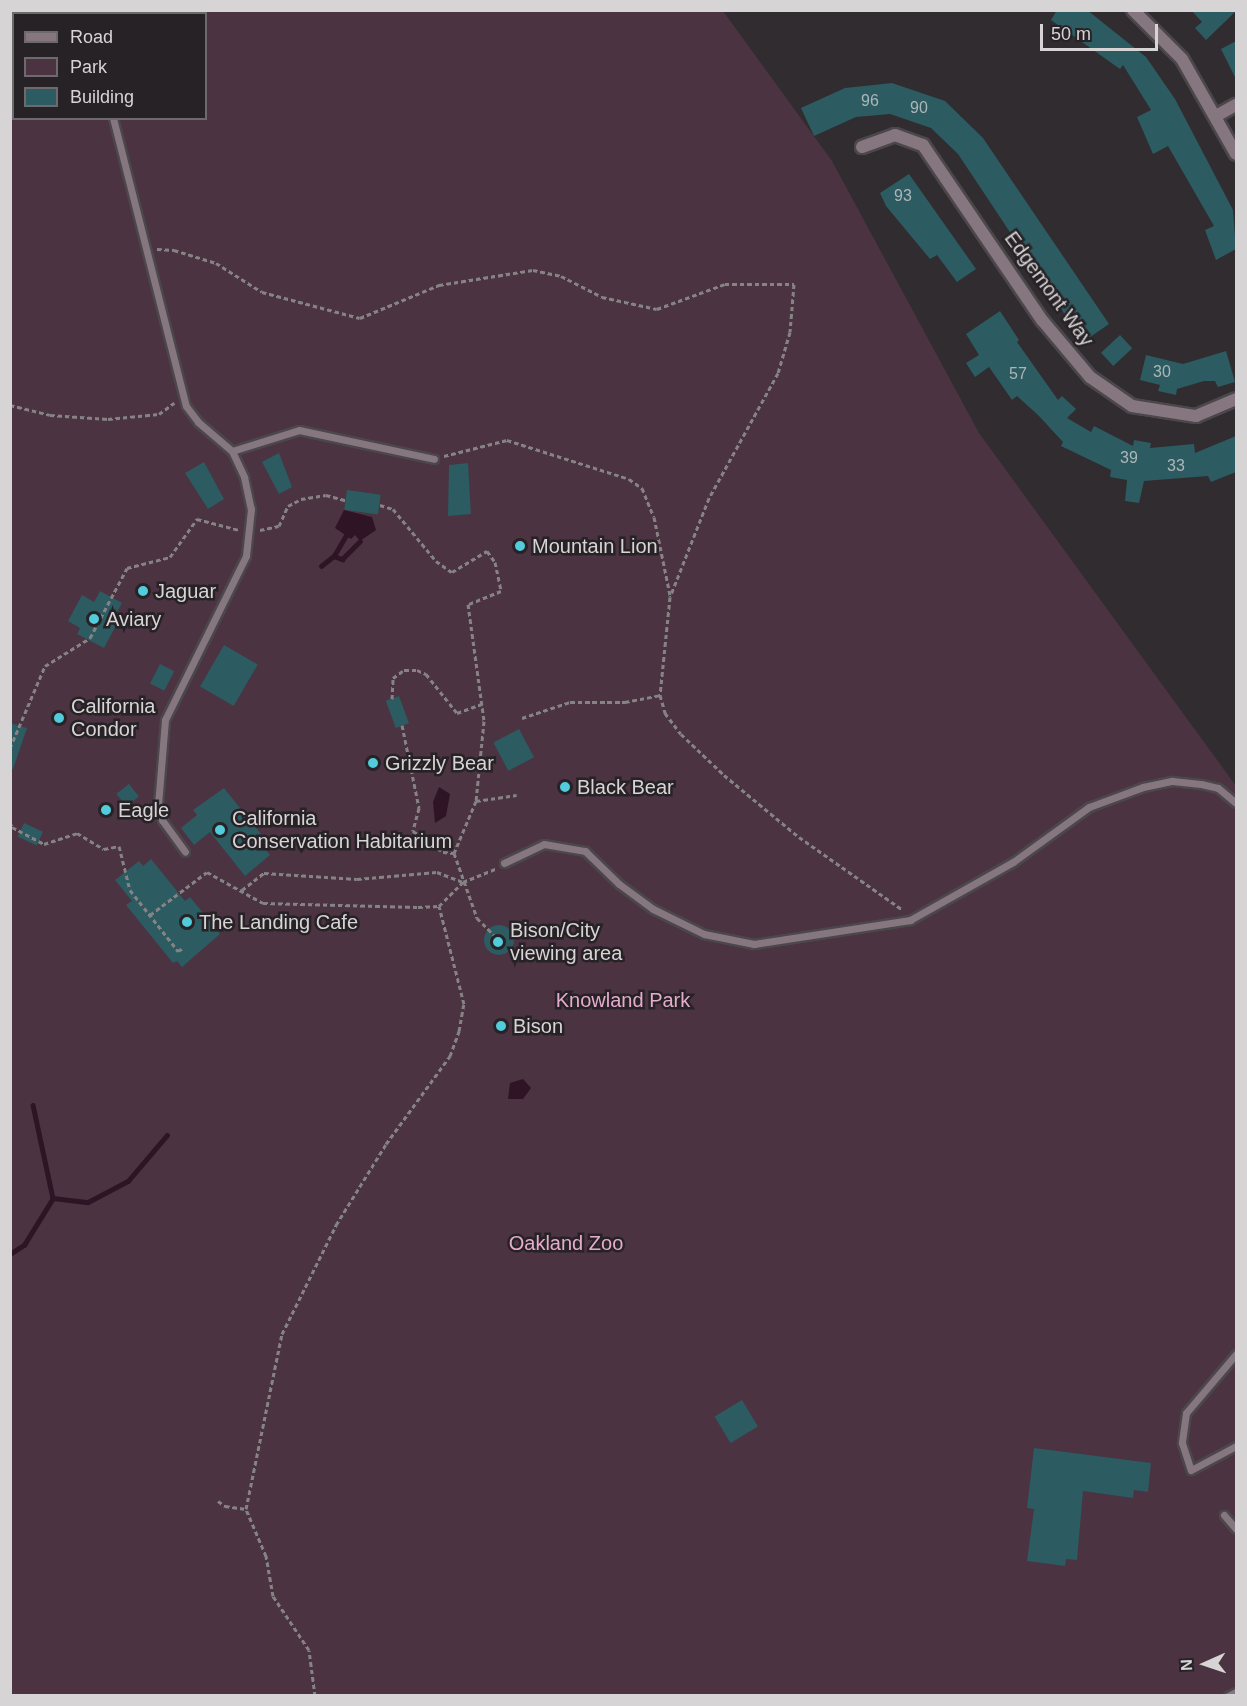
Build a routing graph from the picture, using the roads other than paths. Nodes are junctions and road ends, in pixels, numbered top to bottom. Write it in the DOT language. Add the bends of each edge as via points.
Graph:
graph roads {
  1 [pos="1133,10"];
  2 [pos="1236,105"];
  3 [pos="1216,116"];
  4 [pos="114,120"];
  5 [pos="862,147"];
  6 [pos="1236,154"];
  7 [pos="1236,399"];
  8 [pos="232,452"];
  9 [pos="434,459"];
  10 [pos="1236,803"];
  11 [pos="185,852"];
  12 [pos="504,863"];
  13 [pos="1236,1354"];
  14 [pos="1236,1446"];
  15 [pos="1224,1515"];
  16 [pos="1236,1529"];
  17 [pos="1236,1692"];
  18 [pos="1228,1695"];
  1 -- 3 [label="street" via="1182,59"];
  2 -- 3 [label="street"];
  3 -- 6 [label="street"];
  4 -- 8 [label="lane" via="183,397 198,422"];
  5 -- 7 [label="street, Edgemont Way" via="895,135 923,146 1042,320 1090,377 1132,406 1196,416"];
  8 -- 9 [label="lane" via="299,430"];
  8 -- 11 [label="lane" via="249,497 246,556 165,720 158,805 162,820"];
  10 -- 12 [label="lane" via="1218,788 1172,781 1115,795 1089,807 1013,862 915,918 754,944 728,941 653,909 619,884 585,851 544,844"];
  13 -- 14 [label="lane" via="1186,1413 1182,1443 1191,1470"];
  15 -- 16 [label="lane"];
  17 -- 18 [label="lane"];
}
